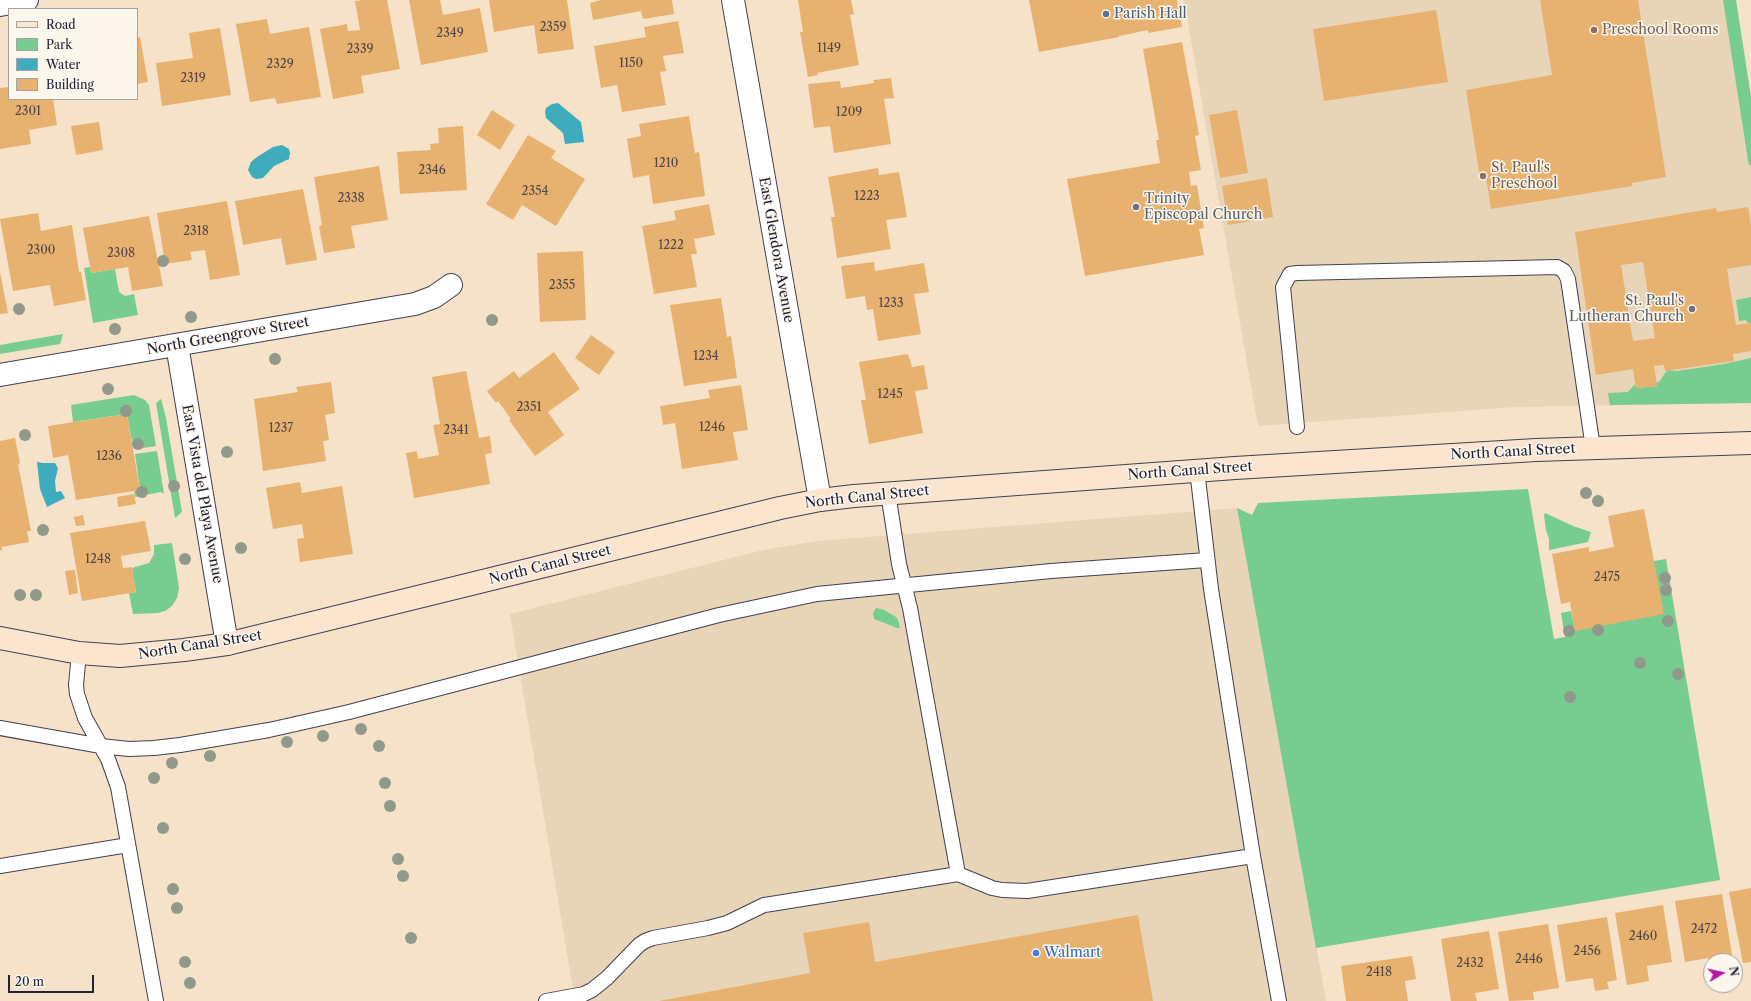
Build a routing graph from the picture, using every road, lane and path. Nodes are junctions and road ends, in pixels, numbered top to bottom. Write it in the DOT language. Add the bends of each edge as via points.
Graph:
graph roads {
  1 [pos="27,0"];
  2 [pos="732,0"];
  3 [pos="0,4"];
  4 [pos="451,285"];
  5 [pos="177,345"];
  6 [pos="0,375"];
  7 [pos="1298,427"];
  8 [pos="1751,443"];
  9 [pos="1593,448"];
  10 [pos="1197,470"];
  11 [pos="888,493"];
  12 [pos="820,500"];
  13 [pos="1207,560"];
  14 [pos="905,585"];
  15 [pos="0,638"];
  16 [pos="227,644"];
  17 [pos="79,653"];
  18 [pos="0,728"];
  19 [pos="101,746"];
  20 [pos="128,845"];
  21 [pos="1253,856"];
  22 [pos="0,866"];
  23 [pos="958,874"];
  24 [pos="156,1001"];
  25 [pos="546,1001"];
  26 [pos="1279,1001"];
  1 -- 3 [label="street"];
  2 -- 12 [label="street, East Glendora Avenue"];
  4 -- 5 [label="street, North Greengrove Street" via="434,297 415,304"];
  5 -- 6 [label="street, North Greengrove Street"];
  5 -- 16 [label="street, East Vista del Playa Avenue"];
  7 -- 9 [label="lane" via="1283,287 1290,274 1557,267 1564,271 1568,279"];
  8 -- 9 [label="street, North Canal Street"];
  9 -- 10 [label="street, North Canal Street"];
  10 -- 11 [label="street, North Canal Street"];
  10 -- 13 [label="lane"];
  11 -- 12 [label="street, North Canal Street"];
  11 -- 14 [label="lane" via="899,564"];
  12 -- 16 [label="street, North Canal Street"];
  13 -- 14 [label="lane"];
  13 -- 21 [label="lane"];
  14 -- 19 [label="lane" via="818,594 763,604 269,730 154,748"];
  14 -- 23 [label="lane"];
  15 -- 17 [label="street, North Canal Street"];
  16 -- 17 [label="street, North Canal Street" via="126,656"];
  17 -- 19 [label="lane" via="77,694 85,718"];
  18 -- 19 [label="lane"];
  19 -- 20 [label="lane" via="118,787"];
  20 -- 22 [label="lane"];
  20 -- 24 [label="lane"];
  21 -- 23 [label="lane" via="1027,891 992,888"];
  21 -- 26 [label="lane"];
  23 -- 25 [label="lane" via="768,905 723,925 653,938 639,945 592,990"];
}
